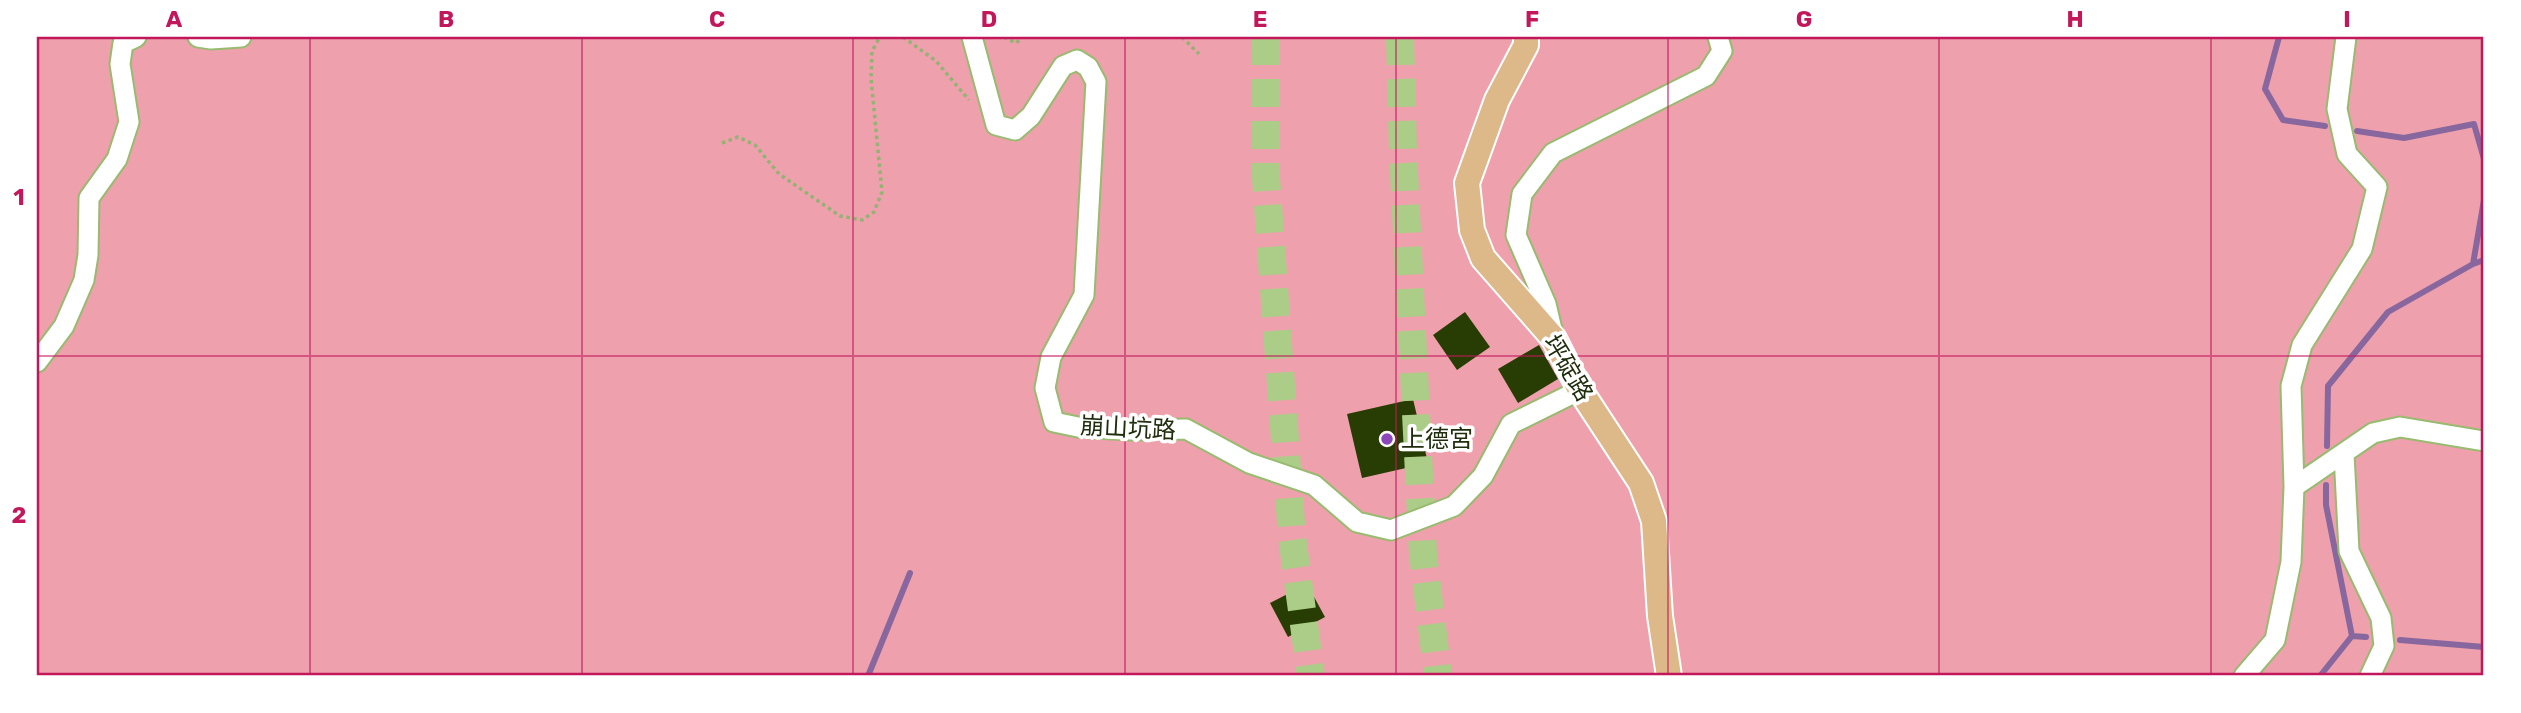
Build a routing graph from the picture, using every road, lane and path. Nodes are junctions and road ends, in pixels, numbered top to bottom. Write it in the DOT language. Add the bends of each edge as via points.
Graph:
graph roads {
  1 [pos="136,37"];
  2 [pos="198,37"];
  3 [pos="242,37"];
  4 [pos="880,37"];
  5 [pos="903,37"];
  6 [pos="972,37"];
  7 [pos="1004,37"];
  8 [pos="1023,37"];
  9 [pos="1182,37"];
  10 [pos="1526,37"];
  11 [pos="1718,37"];
  12 [pos="2346,37"];
  13 [pos="1199,54"];
  14 [pos="996,125"];
  15 [pos="722,143"];
  16 [pos="1554,339"];
  17 [pos="37,362"];
  18 [pos="1580,390"];
  19 [pos="2484,441"];
  20 [pos="2344,454"];
  21 [pos="2294,487"];
  22 [pos="1668,676"];
  23 [pos="2244,676"];
  24 [pos="2370,676"];
  1 -- 17 [label="street" via="123,43 120,64 129,122 117,159 89,198 84,280 64,326"];
  2 -- 3 [label="street"];
  4 -- 15 [label="path" via="872,51 871,78 883,192 874,212 862,220 840,216 779,174 755,145 738,137"];
  5 -- 14 [label="path" via="936,61"];
  6 -- 14 [label="street"];
  7 -- 8 [label="path" via="1016,43"];
  9 -- 13 [label="path"];
  10 -- 16 [label="main road, 坪碇路" via="1467,183 1472,230 1483,258"];
  11 -- 16 [label="street" via="1722,51 1706,76 1553,153 1522,194 1516,235 1546,304"];
  12 -- 21 [label="street" via="2338,116 2347,154 2377,187 2361,249 2302,345 2291,386"];
  14 -- 18 [label="street, 崩山坑路" via="1015,130 1031,116 1063,66 1077,60 1088,67 1096,82 1084,295 1051,357 1045,388 1054,422 1130,430 1185,429 1249,463 1314,485 1357,522 1391,530 1454,506 1483,476 1511,424"];
  16 -- 18 [label="main road, 坪碇路"];
  18 -- 22 [label="main road, 坪碇路" via="1641,483 1654,521"];
  19 -- 20 [label="street" via="2400,427 2373,433"];
  20 -- 21 [label="street"];
  20 -- 24 [label="street" via="2349,551 2381,618 2384,646"];
  21 -- 23 [label="street" via="2291,562 2275,640"];
}
